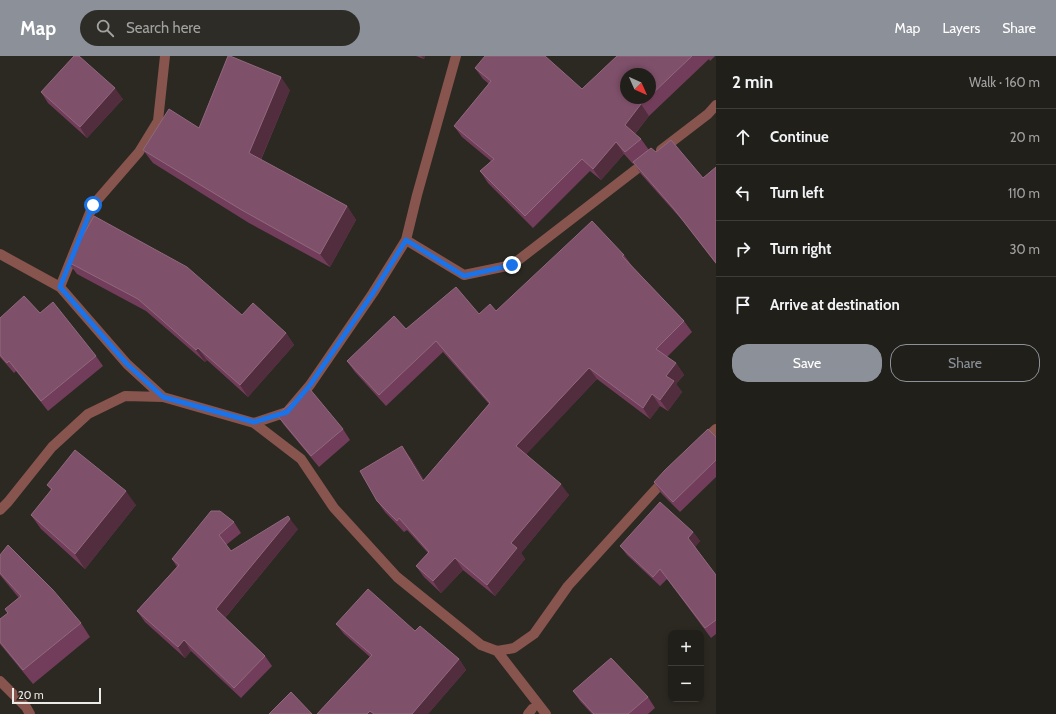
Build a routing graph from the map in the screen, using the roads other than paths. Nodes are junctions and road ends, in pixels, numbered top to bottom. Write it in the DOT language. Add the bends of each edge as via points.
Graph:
graph roads {
  1 [pos="165,56"];
  2 [pos="456,56"];
  3 [pos="716,105"];
  4 [pos="406,240"];
  5 [pos="0,254"];
  6 [pos="60,287"];
  7 [pos="163,397"];
  8 [pos="254,422"];
  9 [pos="716,429"];
  10 [pos="695,448"];
  11 [pos="675,468"];
  12 [pos="0,510"];
  13 [pos="497,651"];
  14 [pos="0,681"];
  15 [pos="30,714"];
  16 [pos="546,714"];
  1 -- 6 [label="street" via="158,121 139,152 93,205"];
  2 -- 4 [label="street"];
  3 -- 4 [label="street" via="708,114 512,265 464,276"];
  4 -- 8 [label="street" via="310,385 287,412"];
  5 -- 6 [label="street"];
  6 -- 7 [label="street" via="127,364"];
  7 -- 8 [label="street"];
  7 -- 12 [label="street" via="125,396 88,414 52,447"];
  8 -- 13 [label="street" via="301,459 334,508 397,577 481,645"];
  9 -- 10 [label="street"];
  11 -- 13 [label="street" via="568,586 534,634 514,648"];
  13 -- 16 [label="street"];
  14 -- 15 [label="street"];
}
